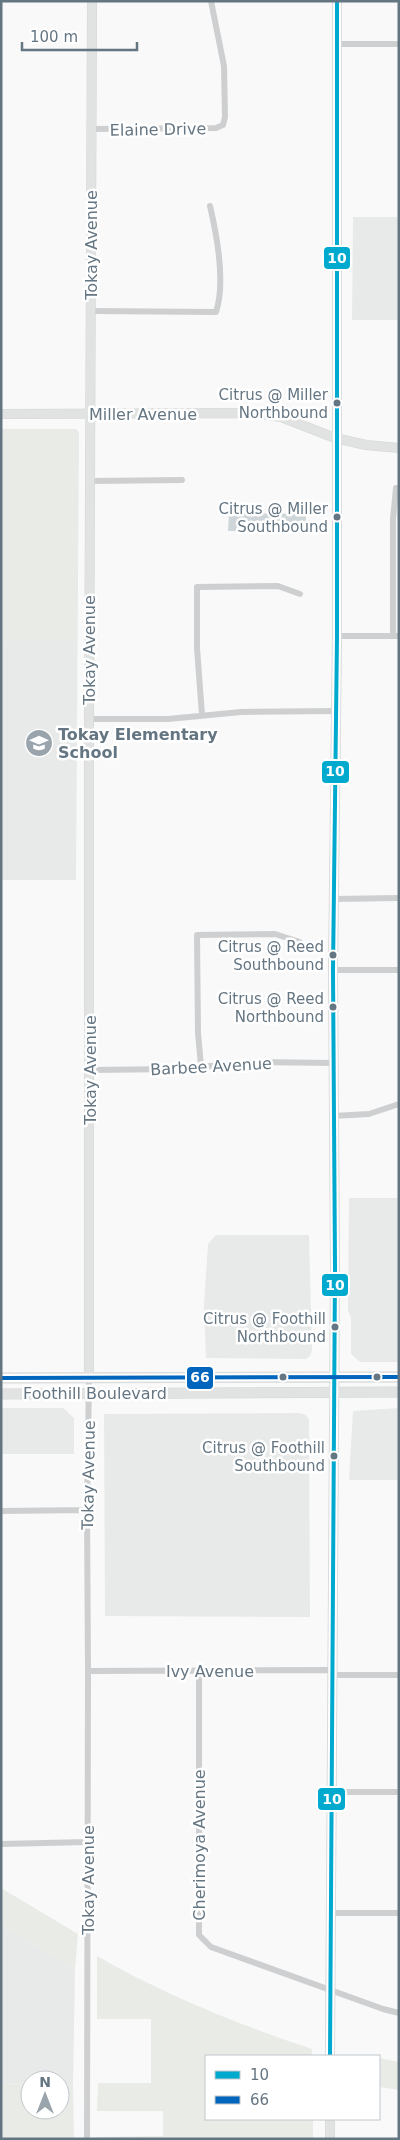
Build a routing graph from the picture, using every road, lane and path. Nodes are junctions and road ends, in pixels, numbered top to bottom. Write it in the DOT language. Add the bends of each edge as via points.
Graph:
graph roads {
  1 [pos="92,1"];
  2 [pos="211,1"];
  3 [pos="337,1"];
  4 [pos="337,44"];
  5 [pos="399,44"];
  6 [pos="91,129"];
  7 [pos="210,206"];
  8 [pos="91,311"];
  9 [pos="1,414"];
  10 [pos="91,414"];
  11 [pos="336,438"];
  12 [pos="399,448"];
  13 [pos="182,480"];
  14 [pos="90,481"];
  15 [pos="396,488"];
  16 [pos="300,594"];
  17 [pos="337,636"];
  18 [pos="396,636"];
  19 [pos="336,712"];
  20 [pos="202,716"];
  21 [pos="89,719"];
  22 [pos="399,898"];
  23 [pos="334,899"];
  24 [pos="300,942"];
  25 [pos="333,970"];
  26 [pos="399,970"];
  27 [pos="333,1062"];
  28 [pos="201,1066"];
  29 [pos="90,1070"];
  30 [pos="399,1104"];
  31 [pos="334,1116"];
  32 [pos="1,1378"];
  33 [pos="89,1378"];
  34 [pos="334,1378"];
  35 [pos="399,1378"];
  36 [pos="334,1392"];
  37 [pos="399,1392"];
  38 [pos="89,1393"];
  39 [pos="1,1394"];
  40 [pos="87,1510"];
  41 [pos="1,1511"];
  42 [pos="88,1671"];
  43 [pos="199,1671"];
  44 [pos="332,1672"];
  45 [pos="399,1675"];
  46 [pos="332,1792"];
  47 [pos="399,1792"];
  48 [pos="88,1842"];
  49 [pos="1,1844"];
  50 [pos="331,1913"];
  51 [pos="399,1913"];
  52 [pos="330,1990"];
  53 [pos="399,2012"];
  54 [pos="330,2055"];
  55 [pos="330,2120"];
  56 [pos="87,2139"];
  57 [pos="330,2139"];
  1 -- 6 [label="main road, Tokay Avenue"];
  2 -- 6 [label="street, Elaine Drive" via="224,66 223,124 216,128"];
  3 -- 4 [label="main road"];
  4 -- 5 [label="street"];
  4 -- 11 [label="main road"];
  6 -- 8 [label="main road, Tokay Avenue"];
  7 -- 8 [label="street" via="219,258 220,302 216,312"];
  8 -- 10 [label="main road, Tokay Avenue"];
  9 -- 10 [label="main road, Miller Avenue"];
  10 -- 11 [label="main road, Miller Avenue" via="254,413 281,417"];
  10 -- 14 [label="main road, Tokay Avenue"];
  11 -- 12 [label="main road, Miller Avenue"];
  11 -- 17 [label="main road"];
  13 -- 14 [label="street"];
  14 -- 21 [label="main road, Tokay Avenue"];
  15 -- 18 [label="street" via="393,519"];
  16 -- 20 [label="street" via="278,586 197,587"];
  17 -- 18 [label="street"];
  17 -- 19 [label="main road"];
  19 -- 20 [label="street" via="241,712"];
  19 -- 23 [label="main road"];
  20 -- 21 [label="street"];
  21 -- 29 [label="main road, Tokay Avenue"];
  22 -- 23 [label="street"];
  23 -- 25 [label="main road"];
  24 -- 28 [label="street" via="275,934 197,935"];
  25 -- 26 [label="street"];
  25 -- 27 [label="main road"];
  27 -- 28 [label="street, Barbee Avenue"];
  27 -- 31 [label="main road"];
  28 -- 29 [label="street, Barbee Avenue"];
  29 -- 33 [label="main road, Tokay Avenue"];
  30 -- 31 [label="street" via="369,1114"];
  31 -- 34 [label="main road"];
  32 -- 33 [label="main road, Foothill Boulevard"];
  33 -- 34 [label="main road, Foothill Boulevard"];
  33 -- 38 [label="street, Tokay Avenue"];
  34 -- 35 [label="main road, Foothill Boulevard"];
  34 -- 36 [label="main road"];
  36 -- 37 [label="main road, Foothill Boulevard"];
  36 -- 38 [label="main road, Foothill Boulevard"];
  36 -- 44 [label="main road"];
  38 -- 39 [label="main road, Foothill Boulevard"];
  38 -- 40 [label="street, Tokay Avenue"];
  40 -- 41 [label="street"];
  40 -- 42 [label="street, Tokay Avenue"];
  42 -- 43 [label="street, Ivy Avenue"];
  42 -- 48 [label="street, Tokay Avenue"];
  43 -- 44 [label="street, Ivy Avenue"];
  43 -- 52 [label="street, Cherimoya Avenue" via="199,1936 211,1947"];
  44 -- 45 [label="street, Ivy Avenue"];
  44 -- 46 [label="main road"];
  46 -- 47 [label="street"];
  46 -- 50 [label="main road"];
  48 -- 49 [label="street"];
  48 -- 56 [label="street, Tokay Avenue"];
  50 -- 51 [label="street"];
  50 -- 52 [label="main road"];
  52 -- 53 [label="street, Cherimoya Avenue"];
  52 -- 54 [label="main road"];
  55 -- 57 [label="main road"];
}
